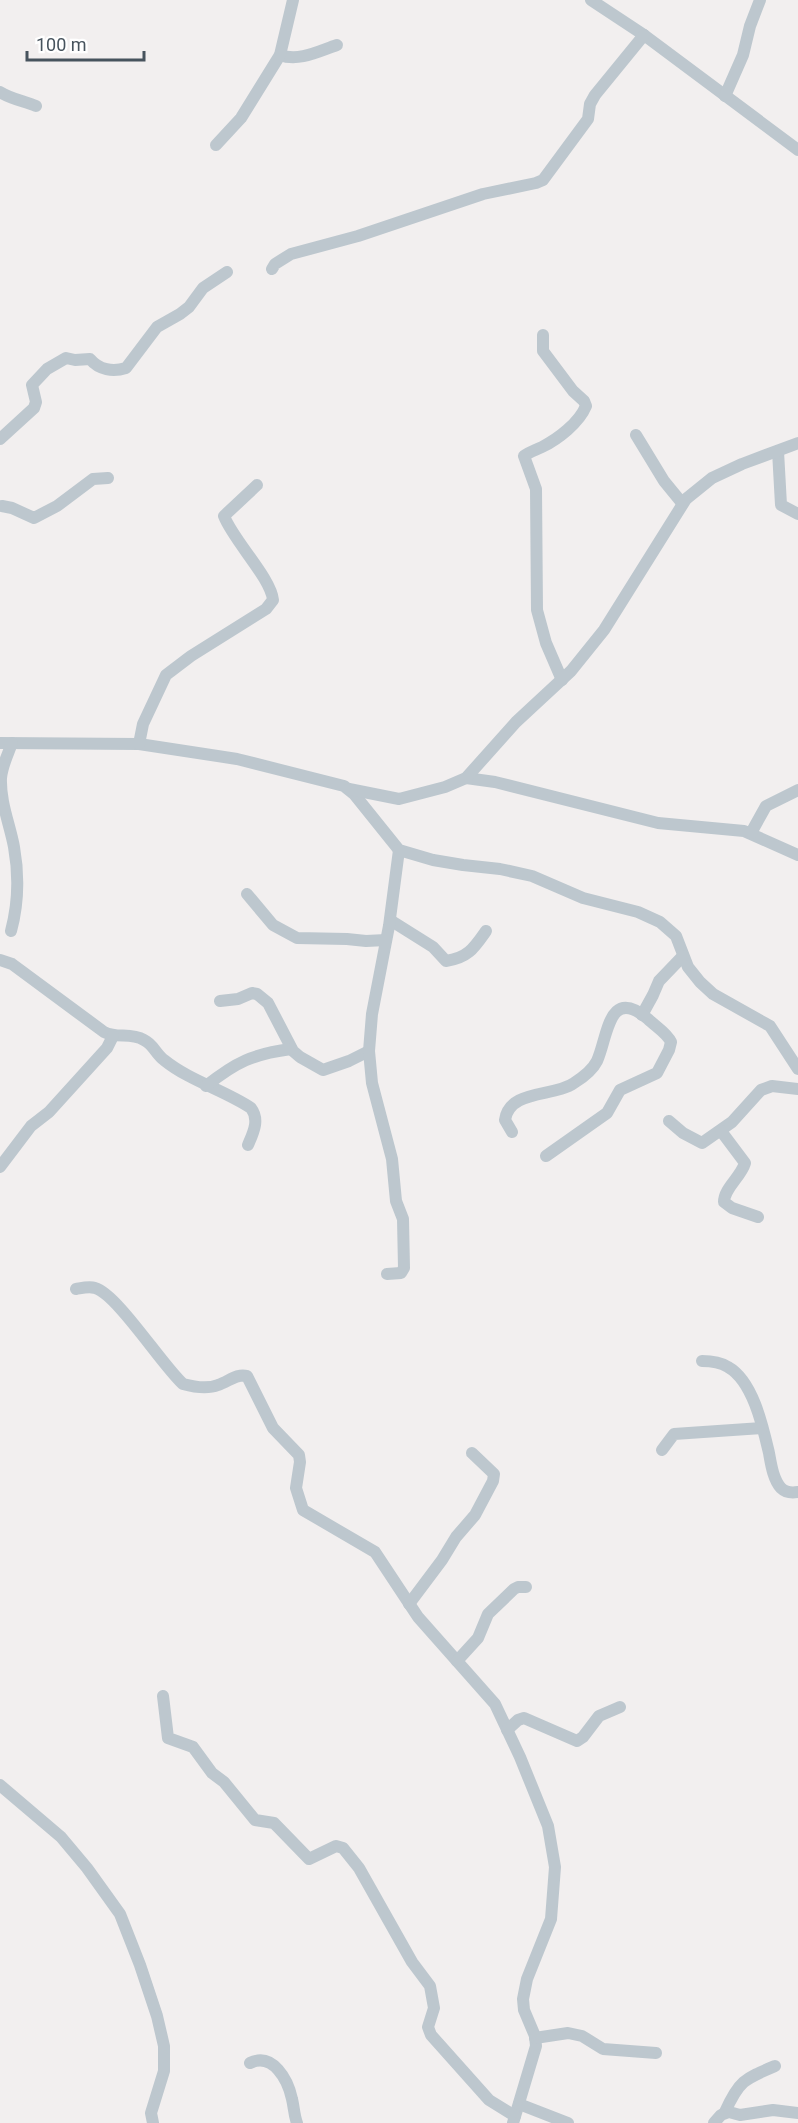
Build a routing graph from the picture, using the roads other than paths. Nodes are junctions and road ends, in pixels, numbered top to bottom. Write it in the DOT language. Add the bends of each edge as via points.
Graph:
graph roads {
  1 [pos="293,0"];
  2 [pos="591,0"];
  3 [pos="760,0"];
  4 [pos="644,36"];
  5 [pos="337,45"];
  6 [pos="280,55"];
  7 [pos="0,92"];
  8 [pos="725,96"];
  9 [pos="36,106"];
  10 [pos="216,145"];
  11 [pos="798,150"];
  12 [pos="272,269"];
  13 [pos="227,272"];
  14 [pos="543,335"];
  15 [pos="636,435"];
  16 [pos="0,439"];
  17 [pos="798,443"];
  18 [pos="778,451"];
  19 [pos="108,478"];
  20 [pos="257,485"];
  21 [pos="682,503"];
  22 [pos="0,506"];
  23 [pos="798,514"];
  24 [pos="562,680"];
  25 [pos="6,743"];
  26 [pos="139,744"];
  27 [pos="466,778"];
  28 [pos="349,789"];
  29 [pos="798,790"];
  30 [pos="751,833"];
  31 [pos="399,850"];
  32 [pos="798,855"];
  33 [pos="247,894"];
  34 [pos="390,920"];
  35 [pos="11,931"];
  36 [pos="486,931"];
  37 [pos="386,940"];
  38 [pos="683,956"];
  39 [pos="0,960"];
  40 [pos="220,1001"];
  41 [pos="642,1015"];
  42 [pos="113,1036"];
  43 [pos="291,1049"];
  44 [pos="369,1051"];
  45 [pos="798,1069"];
  46 [pos="206,1086"];
  47 [pos="798,1089"];
  48 [pos="669,1121"];
  49 [pos="721,1131"];
  50 [pos="512,1132"];
  51 [pos="248,1145"];
  52 [pos="546,1156"];
  53 [pos="0,1167"];
  54 [pos="759,1217"];
  55 [pos="387,1274"];
  56 [pos="76,1289"];
  57 [pos="702,1361"];
  58 [pos="762,1428"];
  59 [pos="662,1450"];
  60 [pos="472,1453"];
  61 [pos="798,1492"];
  62 [pos="526,1587"];
  63 [pos="409,1604"];
  64 [pos="458,1661"];
  65 [pos="163,1696"];
  66 [pos="620,1707"];
  67 [pos="507,1730"];
  68 [pos="0,1785"];
  69 [pos="536,2038"];
  70 [pos="656,2053"];
  71 [pos="250,2063"];
  72 [pos="775,2066"];
  73 [pos="519,2104"];
  74 [pos="725,2112"];
  75 [pos="798,2113"];
  76 [pos="514,2120"];
  77 [pos="153,2123"];
  78 [pos="297,2123"];
  79 [pos="568,2123"];
  80 [pos="714,2123"];
  1 -- 6 [label="street"];
  2 -- 4 [label="street"];
  3 -- 8 [label="street"];
  4 -- 8 [label="street"];
  4 -- 12 [label="street" via="595,95 588,119 543,180 483,194 291,254"];
  5 -- 6 [label="street" via="296,57"];
  6 -- 10 [label="street" via="241,118"];
  7 -- 9 [label="street"];
  8 -- 11 [label="street"];
  13 -- 16 [label="street" via="203,288 189,307 157,327 126,368 102,369 90,359 66,358 47,369 32,385 34,408"];
  14 -- 24 [label="street" via="543,351 586,403 584,412 570,427 524,456 536,489 537,610"];
  15 -- 21 [label="street"];
  17 -- 18 [label="street"];
  18 -- 21 [label="street" via="712,478"];
  18 -- 23 [label="street" via="781,505"];
  19 -- 22 [label="street" via="93,479 61,504 34,518"];
  20 -- 26 [label="street" via="224,516 273,600 266,609 166,675 143,724"];
  21 -- 24 [label="street" via="604,630"];
  24 -- 27 [label="street" via="516,722"];
  25 -- 26 [label="street"];
  25 -- 35 [label="street" via="0,780 15,852 17,903"];
  26 -- 28 [label="street" via="237,759"];
  27 -- 28 [label="street" via="399,799"];
  27 -- 30 [label="street" via="658,823"];
  28 -- 31 [label="street"];
  29 -- 30 [label="street" via="766,806"];
  30 -- 32 [label="street"];
  31 -- 34 [label="street"];
  31 -- 38 [label="street" via="453,864 523,873 583,898 652,917 669,928 680,943"];
  33 -- 37 [label="street" via="273,924 297,938"];
  34 -- 36 [label="street" via="433,947 446,961 469,954"];
  34 -- 37 [label="street"];
  37 -- 44 [label="street"];
  38 -- 41 [label="street" via="659,981"];
  38 -- 45 [label="street" via="713,994 770,1026"];
  39 -- 42 [label="street" via="12,964"];
  40 -- 43 [label="street" via="257,994 281,1025"];
  41 -- 50 [label="street" via="633,1008 615,1013 596,1063 575,1083 532,1094 510,1107 505,1120"];
  41 -- 52 [label="street" via="671,1042 659,1070 620,1090 607,1113"];
  42 -- 46 [label="street" via="127,1035 147,1041 162,1059"];
  42 -- 53 [label="street" via="107,1048 49,1112 31,1126"];
  43 -- 44 [label="street" via="326,1070"];
  43 -- 46 [label="street" via="250,1056 227,1068"];
  44 -- 55 [label="street" via="372,1083 403,1219 404,1268 401,1273"];
  46 -- 51 [label="street" via="254,1112 255,1124"];
  47 -- 49 [label="street" via="772,1086 760,1090"];
  48 -- 49 [label="street" via="702,1143"];
  49 -- 54 [label="street" via="745,1163 724,1202"];
  56 -- 63 [label="street" via="93,1287 104,1293 183,1384 216,1386 247,1376 273,1428 299,1455 296,1488 303,1510 375,1552"];
  57 -- 58 [label="street" via="722,1363 733,1370 750,1393"];
  58 -- 59 [label="street" via="674,1434"];
  58 -- 61 [label="street" via="779,1485 787,1492"];
  60 -- 63 [label="street" via="494,1474 493,1481 475,1515"];
  62 -- 64 [label="street" via="514,1589 488,1614 478,1638"];
  63 -- 64 [label="street"];
  64 -- 67 [label="street" via="495,1704"];
  65 -- 76 [label="street" via="168,1738 193,1747 255,1820 274,1823 309,1859 336,1846 343,1848 430,1986 434,2008 428,2027 431,2035 489,2100"];
  66 -- 67 [label="street" via="599,1716 577,1741 524,1718"];
  67 -- 69 [label="street" via="548,1826 555,1868 551,1919 523,1999"];
  68 -- 77 [label="street" via="60,1837 120,1914 144,1975 164,2046 164,2071 151,2113"];
  69 -- 70 [label="street" via="568,2033 603,2049"];
  69 -- 73 [label="street"];
  71 -- 78 [label="street" via="263,2060 278,2067 291,2094"];
  72 -- 74 [label="street" via="742,2082"];
  73 -- 76 [label="street"];
  73 -- 79 [label="street"];
  74 -- 75 [label="street"];
  74 -- 80 [label="street"];
}
